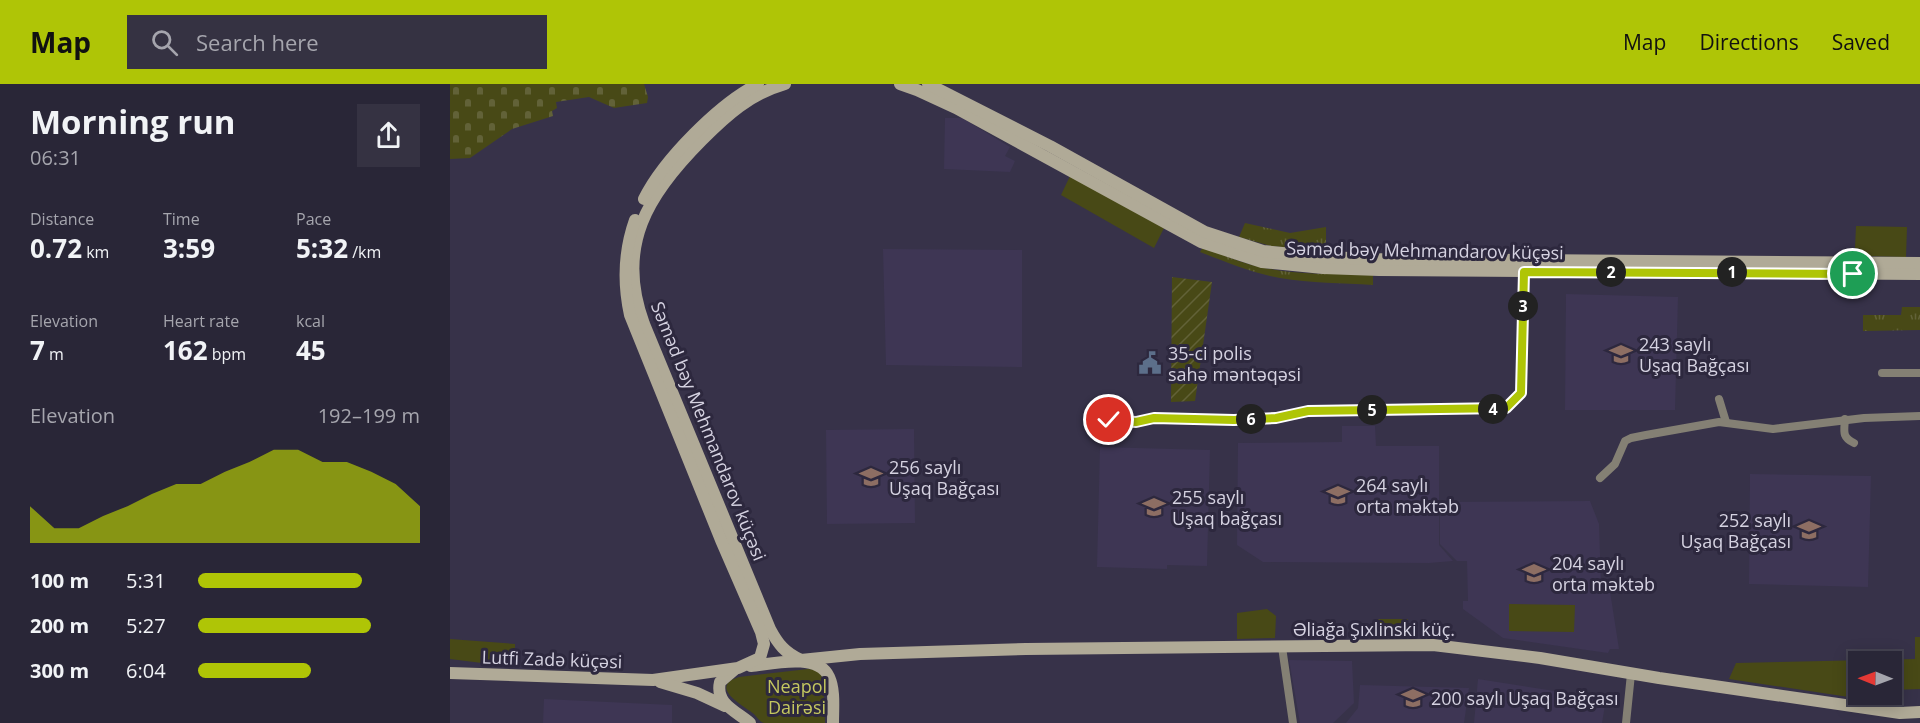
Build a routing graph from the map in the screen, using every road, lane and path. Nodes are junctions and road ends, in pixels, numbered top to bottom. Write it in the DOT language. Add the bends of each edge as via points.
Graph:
graph roads {
  1 [pos="758,84"];
  2 [pos="785,84"];
  3 [pos="900,84"];
  4 [pos="928,84"];
  5 [pos="702,134"];
  6 [pos="1920,263"];
  7 [pos="1524,272"];
  8 [pos="1920,274"];
  9 [pos="1920,373"];
  10 [pos="1882,374"];
  11 [pos="1719,399"];
  12 [pos="1920,416"];
  13 [pos="1845,419"];
  14 [pos="1109,420"];
  15 [pos="1726,422"];
  16 [pos="1854,443"];
  17 [pos="1600,478"];
  18 [pos="1282,647"];
  19 [pos="860,654"];
  20 [pos="801,660"];
  21 [pos="738,668"];
  22 [pos="450,673"];
  23 [pos="1631,674"];
  24 [pos="653,680"];
  25 [pos="832,695"];
  26 [pos="728,707"];
  27 [pos="1920,712"];
  28 [pos="750,723"];
  29 [pos="833,723"];
  30 [pos="1293,723"];
  31 [pos="1626,723"];
  1 -- 5 [label="main road, Səməd bəy Mehmandarov küçəsi" via="724,105"];
  2 -- 5 [label="main road, Səməd bəy Mehmandarov küçəsi" via="740,105"];
  3 -- 7 [label="main road, Səməd bəy Mehmandarov küçəsi" via="950,105 1194,238 1262,262 1323,268"];
  4 -- 6 [label="main road, Səməd bəy Mehmandarov küçəsi" via="1205,232 1263,251 1356,258"];
  5 -- 20 [label="main road, Səməd bəy Mehmandarov küçəsi" via="647,209 635,250 637,301 770,629 785,652"];
  5 -- 21 [label="main road, Səməd bəy Mehmandarov küçəsi" via="664,168 640,207 627,250 626,288 634,327 761,632 764,644 760,658"];
  7 -- 8 [label="main road, Səməd bəy Mehmandarov küçəsi"];
  7 -- 14 [label="street" via="1521,393 1506,408 1308,411 1276,418 1234,420"];
  9 -- 10 [label="street"];
  11 -- 15 [label="street"];
  12 -- 13 [label="street"];
  13 -- 15 [label="street" via="1773,429"];
  13 -- 16 [label="street" via="1845,439"];
  15 -- 17 [label="street" via="1631,438 1625,441 1615,464"];
  18 -- 19 [label="main road, Əliağa Şıxlinski küç."];
  18 -- 23 [label="main road, Əliağa Şıxlinski küç." via="1447,646"];
  18 -- 30 [label="street"];
  19 -- 20 [label="main road, Əliağa Şıxlinski küç."];
  19 -- 25 [label="main road" via="838,664"];
  20 -- 21 [label="main road, Əliağa Şıxlinski küç."];
  20 -- 25 [label="main road, Səməd bəy Mehmandarov küçəsi" via="827,673"];
  21 -- 24 [label="main road, Əliağa Şıxlinski küç."];
  21 -- 26 [label="main road" via="720,682 720,695"];
  22 -- 24 [label="main road, Lutfi Zadə küçəsi"];
  23 -- 27 [label="main road, Əliağa Şıxlinski küç." via="1900,713"];
  23 -- 31 [label="street"];
  24 -- 26 [label="main road" via="698,693"];
  25 -- 29 [label="main road"];
  26 -- 28 [label="main road"];
}
